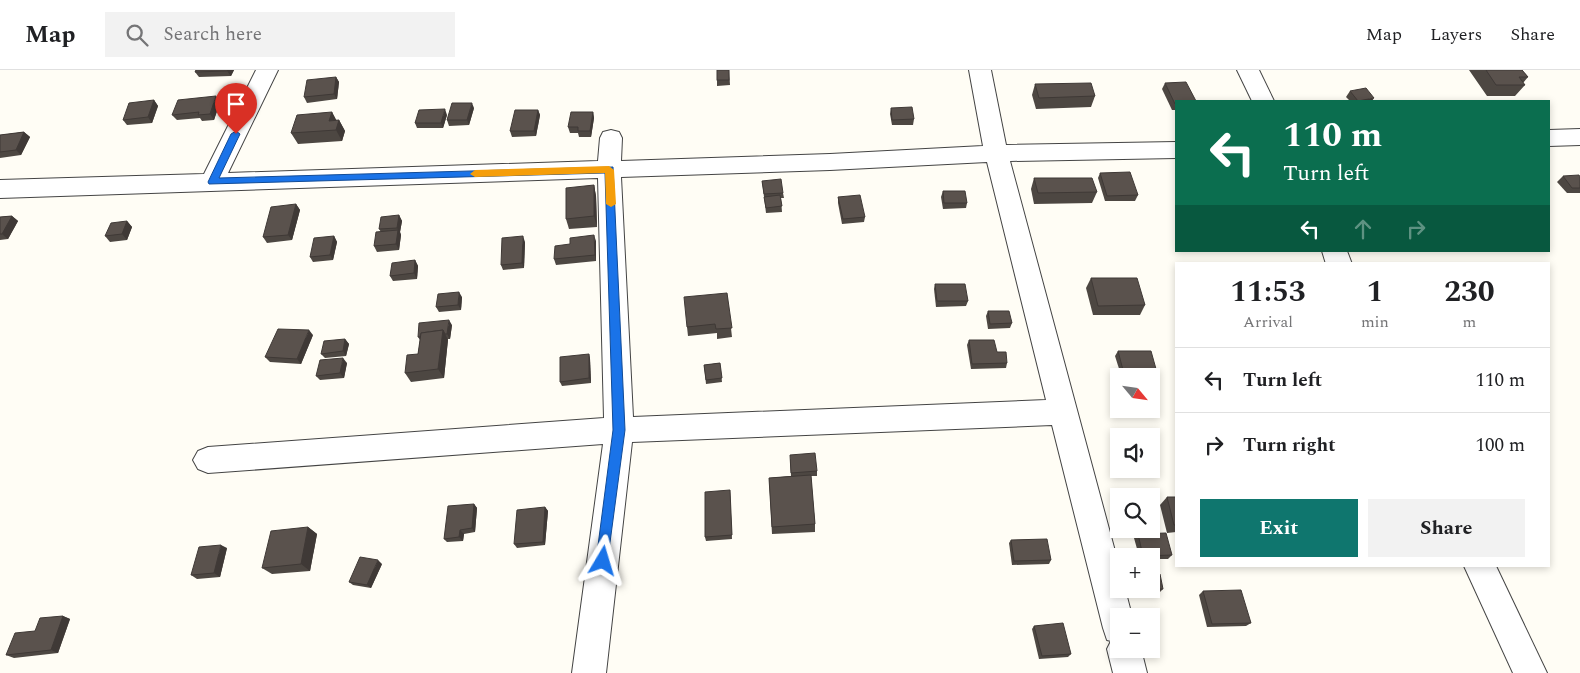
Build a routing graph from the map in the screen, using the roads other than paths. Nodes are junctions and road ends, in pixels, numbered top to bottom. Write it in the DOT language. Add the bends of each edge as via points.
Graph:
graph roads {
  1 [pos="266,70"];
  2 [pos="980,70"];
  3 [pos="1248,70"];
  4 [pos="1263,100"];
  5 [pos="1580,137"];
  6 [pos="611,138"];
  7 [pos="1550,138"];
  8 [pos="1175,150"];
  9 [pos="996,153"];
  10 [pos="609,170"];
  11 [pos="212,182"];
  12 [pos="0,189"];
  13 [pos="1063,412"];
  14 [pos="619,430"];
  15 [pos="208,460"];
  16 [pos="1480,567"];
  17 [pos="1114,608"];
  18 [pos="1126,658"];
  19 [pos="589,673"];
  20 [pos="1130,673"];
  21 [pos="1530,673"];
  1 -- 11 [label="street"];
  2 -- 9 [label="street"];
  3 -- 4 [label="street"];
  5 -- 7 [label="street"];
  6 -- 10 [label="street"];
  8 -- 9 [label="street"];
  9 -- 10 [label="street"];
  9 -- 13 [label="street"];
  10 -- 11 [label="street"];
  10 -- 14 [label="street"];
  11 -- 12 [label="street"];
  13 -- 14 [label="street"];
  13 -- 17 [label="street"];
  14 -- 15 [label="street"];
  14 -- 19 [label="street"];
  16 -- 21 [label="street"];
  18 -- 20 [label="street"];
}
